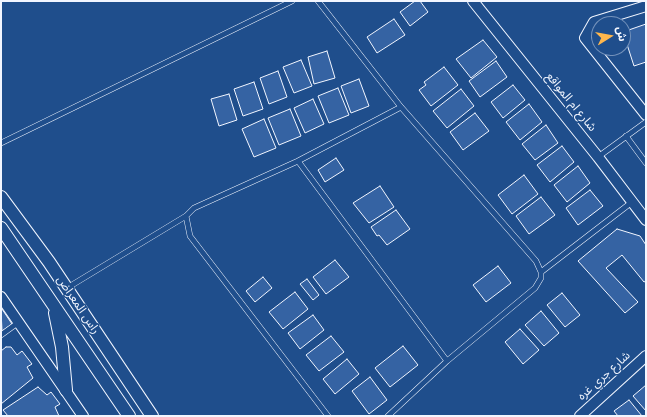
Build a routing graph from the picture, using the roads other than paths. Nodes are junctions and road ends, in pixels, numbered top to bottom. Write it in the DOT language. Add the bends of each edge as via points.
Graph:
graph roads {
  1 [pos="292,1"];
  2 [pos="318,1"];
  3 [pos="473,1"];
  4 [pos="646,6"];
  5 [pos="401,107"];
  6 [pos="646,115"];
  7 [pos="646,122"];
  8 [pos="626,136"];
  9 [pos="1,143"];
  10 [pos="598,157"];
  11 [pos="298,161"];
  12 [pos="646,163"];
  13 [pos="1,197"];
  14 [pos="632,202"];
  15 [pos="186,216"];
  16 [pos="646,220"];
  17 [pos="1,228"];
  18 [pos="541,272"];
  19 [pos="67,288"];
  20 [pos="1,297"];
  21 [pos="52,302"];
  22 [pos="19,322"];
  23 [pos="1,335"];
  24 [pos="646,356"];
  25 [pos="447,361"];
  26 [pos="66,390"];
  27 [pos="83,416"];
  28 [pos="129,416"];
  29 [pos="152,416"];
  30 [pos="328,416"];
  31 [pos="388,416"];
  32 [pos="580,416"];
  1 -- 9 [label="lane"];
  2 -- 5 [label="lane"];
  3 -- 10 [label="street, شارع ام المواقع"];
  4 -- 6 [label="street" via="594,22 585,38"];
  5 -- 11 [label="lane"];
  5 -- 18 [label="lane" via="536,261"];
  7 -- 8 [label="lane"];
  8 -- 10 [label="lane"];
  8 -- 12 [label="lane"];
  10 -- 14 [label="street, شارع ام المواقع"];
  11 -- 15 [label="lane" via="194,208"];
  11 -- 25 [label="lane"];
  13 -- 19 [label="street, راس المعراض"];
  14 -- 16 [label="street, شارع ام المواقع"];
  14 -- 18 [label="lane"];
  15 -- 19 [label="lane"];
  15 -- 30 [label="lane" via="190,236"];
  17 -- 21 [label="street, راس المعراض"];
  18 -- 25 [label="lane" via="535,288"];
  19 -- 29 [label="street, راس المعراض"];
  20 -- 22 [label="street"];
  21 -- 26 [label="street" via="62,346"];
  21 -- 28 [label="street, راس المعراض"];
  22 -- 23 [label="lane"];
  22 -- 26 [label="street"];
  24 -- 32 [label="street, شارع جري غره"];
  25 -- 31 [label="lane"];
  26 -- 27 [label="street"];
}
